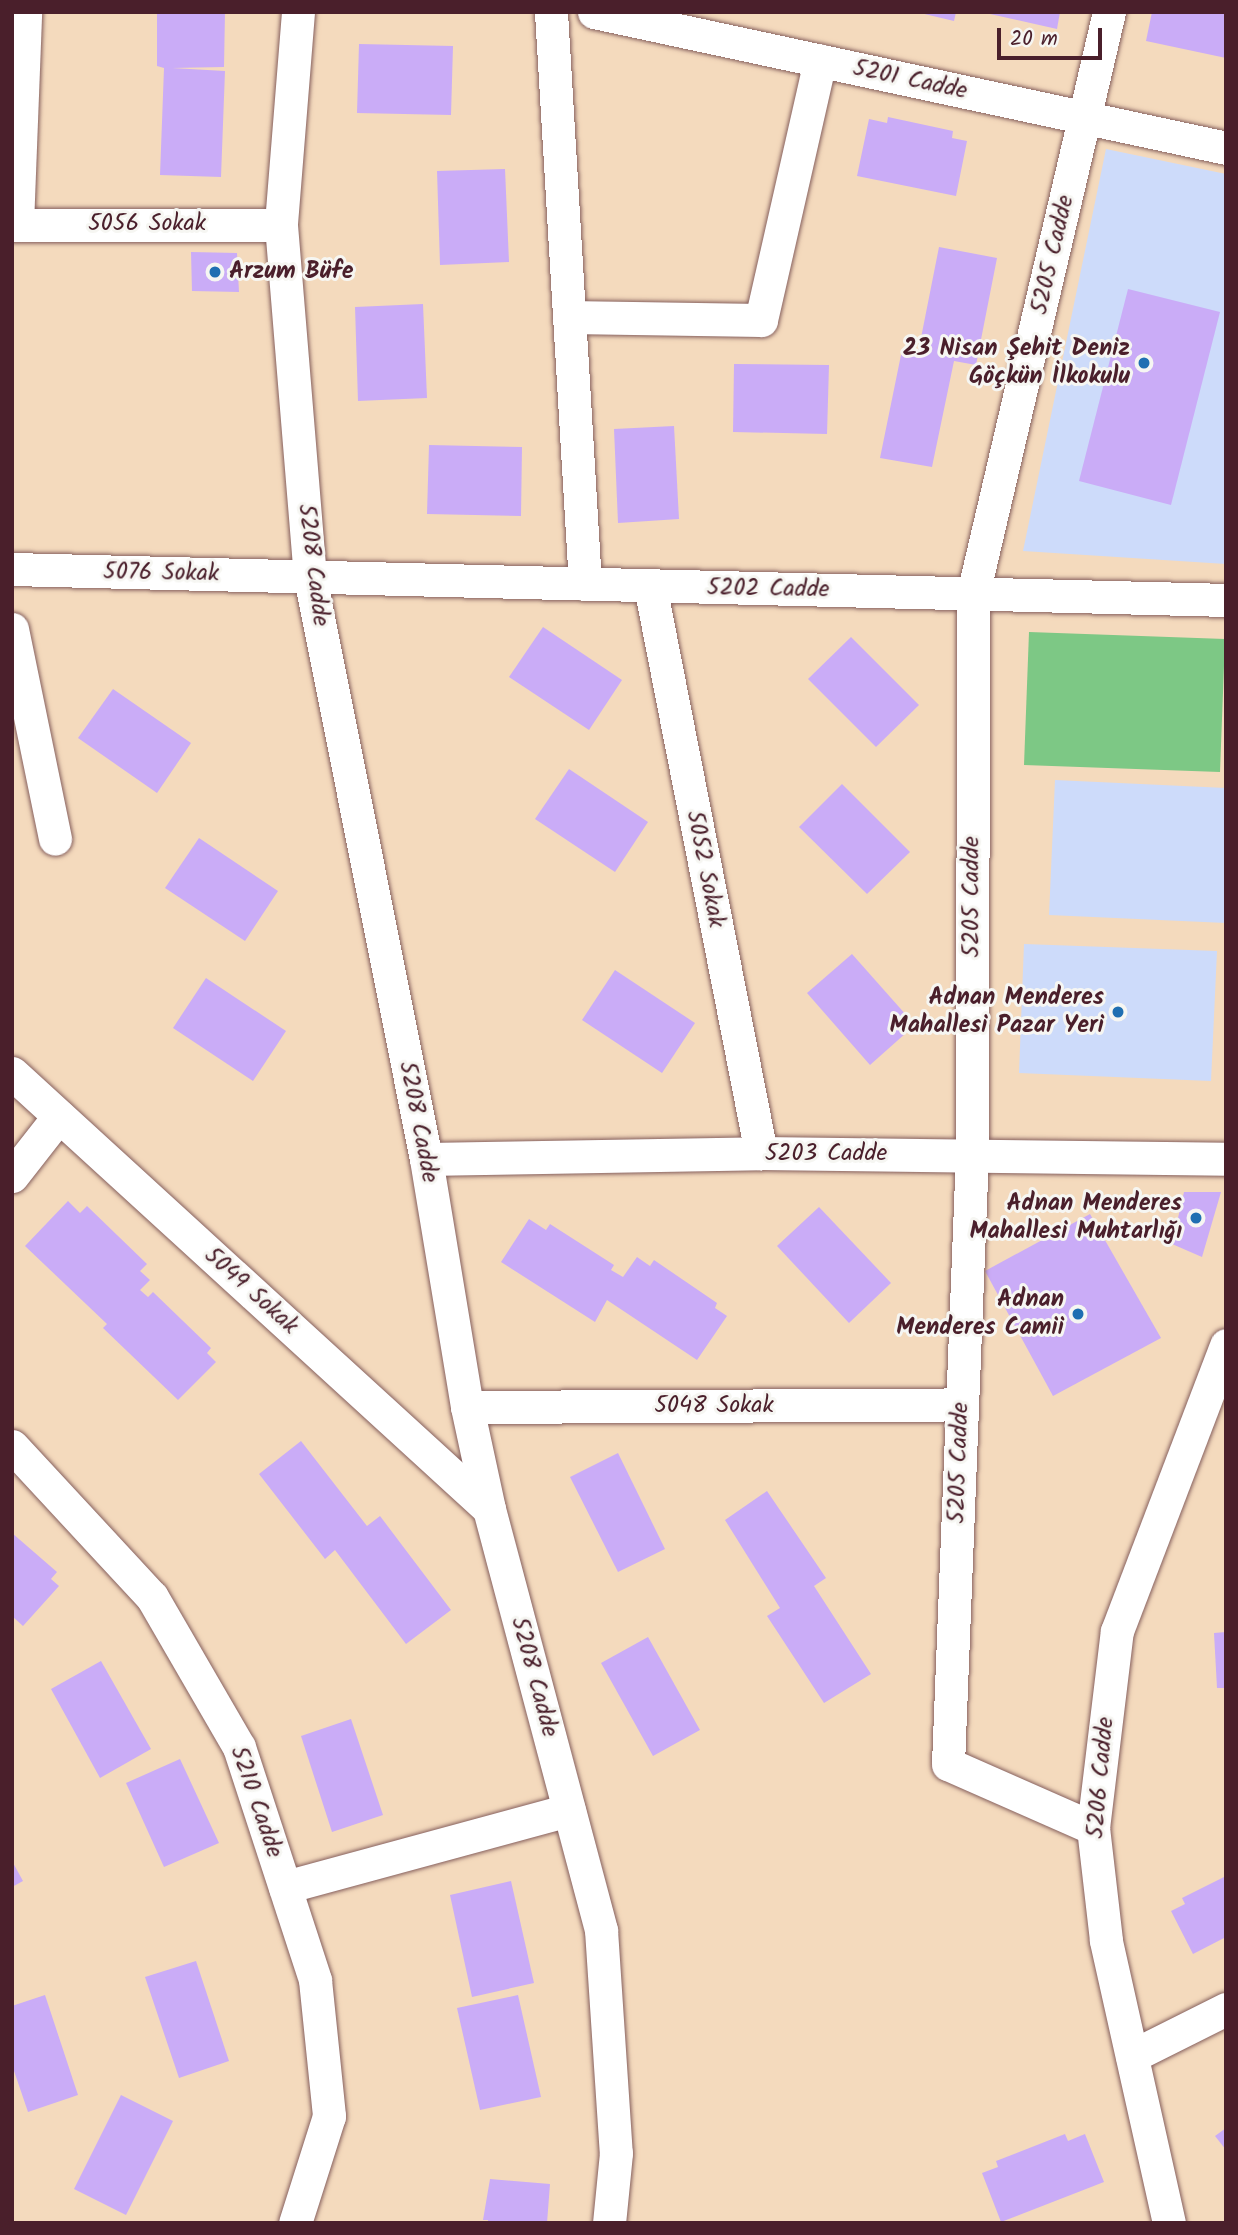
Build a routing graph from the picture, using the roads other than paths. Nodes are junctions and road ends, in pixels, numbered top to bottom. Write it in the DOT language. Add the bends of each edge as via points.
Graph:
graph roads {
  1 [pos="25,12"];
  2 [pos="298,12"];
  3 [pos="551,12"];
  4 [pos="594,12"];
  5 [pos="1109,12"];
  6 [pos="820,61"];
  7 [pos="1085,118"];
  8 [pos="1226,148"];
  9 [pos="15,225"];
  10 [pos="281,225"];
  11 [pos="569,317"];
  12 [pos="12,569"];
  13 [pos="310,577"];
  14 [pos="585,584"];
  15 [pos="650,586"];
  16 [pos="973,594"];
  17 [pos="1226,600"];
  18 [pos="12,629"];
  19 [pos="55,839"];
  20 [pos="12,1073"];
  21 [pos="59,1116"];
  22 [pos="761,1153"];
  23 [pos="972,1154"];
  24 [pos="426,1159"];
  25 [pos="1226,1159"];
  26 [pos="12,1176"];
  27 [pos="1226,1346"];
  28 [pos="961,1404"];
  29 [pos="467,1407"];
  30 [pos="12,1446"];
  31 [pos="489,1509"];
  32 [pos="569,1810"];
  33 [pos="1093,1828"];
  34 [pos="285,1887"];
  35 [pos="1226,2008"];
  36 [pos="1132,2056"];
  37 [pos="295,2223"];
  38 [pos="609,2223"];
  39 [pos="1169,2223"];
  1 -- 9 [label="street"];
  2 -- 10 [label="street, 5208 Cadde"];
  3 -- 11 [label="street"];
  4 -- 6 [label="street, 5201 Cadde"];
  5 -- 7 [label="street, 5205 Cadde"];
  6 -- 7 [label="street, 5201 Cadde"];
  6 -- 11 [label="street" via="761,320"];
  7 -- 8 [label="street, 5201 Cadde"];
  7 -- 16 [label="street, 5205 Cadde"];
  9 -- 10 [label="street, 5056 Sokak"];
  10 -- 13 [label="street, 5208 Cadde"];
  11 -- 14 [label="street"];
  12 -- 13 [label="street, 5076 Sokak"];
  13 -- 14 [label="street, 5202 Cadde"];
  13 -- 24 [label="street, 5208 Cadde"];
  14 -- 15 [label="street, 5202 Cadde"];
  15 -- 16 [label="street, 5202 Cadde"];
  15 -- 22 [label="street, 5052 Sokak"];
  16 -- 17 [label="street, 5202 Cadde"];
  16 -- 23 [label="street, 5205 Cadde"];
  18 -- 19 [label="street"];
  20 -- 21 [label="street, 5049 Sokak"];
  21 -- 26 [label="street"];
  21 -- 31 [label="street, 5049 Sokak"];
  22 -- 23 [label="street, 5203 Cadde"];
  22 -- 24 [label="street, 5203 Cadde"];
  23 -- 25 [label="street, 5203 Cadde"];
  23 -- 28 [label="street, 5205 Cadde"];
  24 -- 29 [label="street, 5208 Cadde"];
  27 -- 33 [label="street, 5206 Cadde" via="1116,1631"];
  28 -- 29 [label="street, 5048 Sokak"];
  28 -- 33 [label="street, 5205 Cadde" via="948,1764"];
  29 -- 31 [label="street, 5208 Cadde"];
  30 -- 34 [label="street, 5210 Cadde" via="152,1597 239,1747"];
  31 -- 32 [label="street, 5208 Cadde"];
  32 -- 34 [label="street"];
  32 -- 38 [label="street, 5208 Cadde" via="601,1930 616,2152"];
  33 -- 36 [label="street, 5206 Cadde" via="1106,1940"];
  34 -- 37 [label="street, 5210 Cadde" via="315,1980 330,2116"];
  35 -- 36 [label="street"];
  36 -- 39 [label="street, 5206 Cadde"];
}
